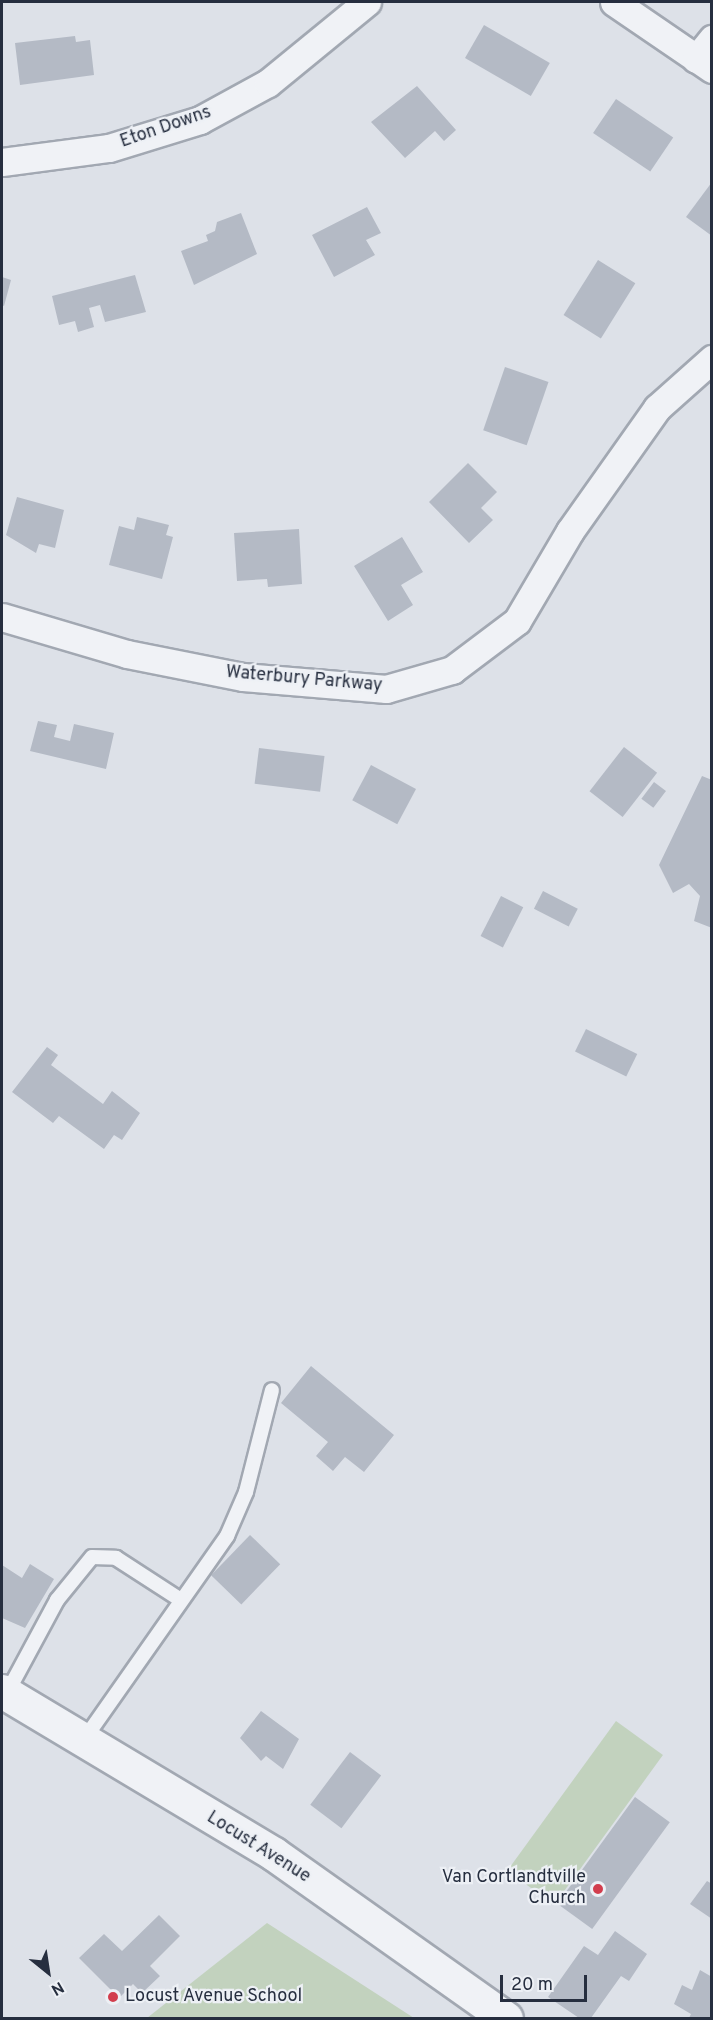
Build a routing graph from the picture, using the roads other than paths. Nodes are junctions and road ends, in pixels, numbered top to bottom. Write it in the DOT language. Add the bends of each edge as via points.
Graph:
graph roads {
  1 [pos="367,2"];
  2 [pos="614,2"];
  3 [pos="706,56"];
  4 [pos="2,162"];
  5 [pos="711,359"];
  6 [pos="2,617"];
  7 [pos="272,1390"];
  8 [pos="181,1600"];
  9 [pos="4,1692"];
  10 [pos="83,1741"];
  11 [pos="506,2019"];
  1 -- 4 [label="street, Eton Downs" via="268,83 200,120 109,148"];
  2 -- 3 [label="street"];
  5 -- 6 [label="street, Waterbury Parkway" via="657,408 570,531 517,621 452,670 386,688 243,677 127,654"];
  7 -- 8 [label="lane" via="238,1511"];
  8 -- 9 [label="lane" via="116,1558 92,1557 57,1600"];
  8 -- 10 [label="lane"];
  9 -- 10 [label="street, Locust Avenue"];
  10 -- 11 [label="street, Locust Avenue" via="274,1854"];
}
